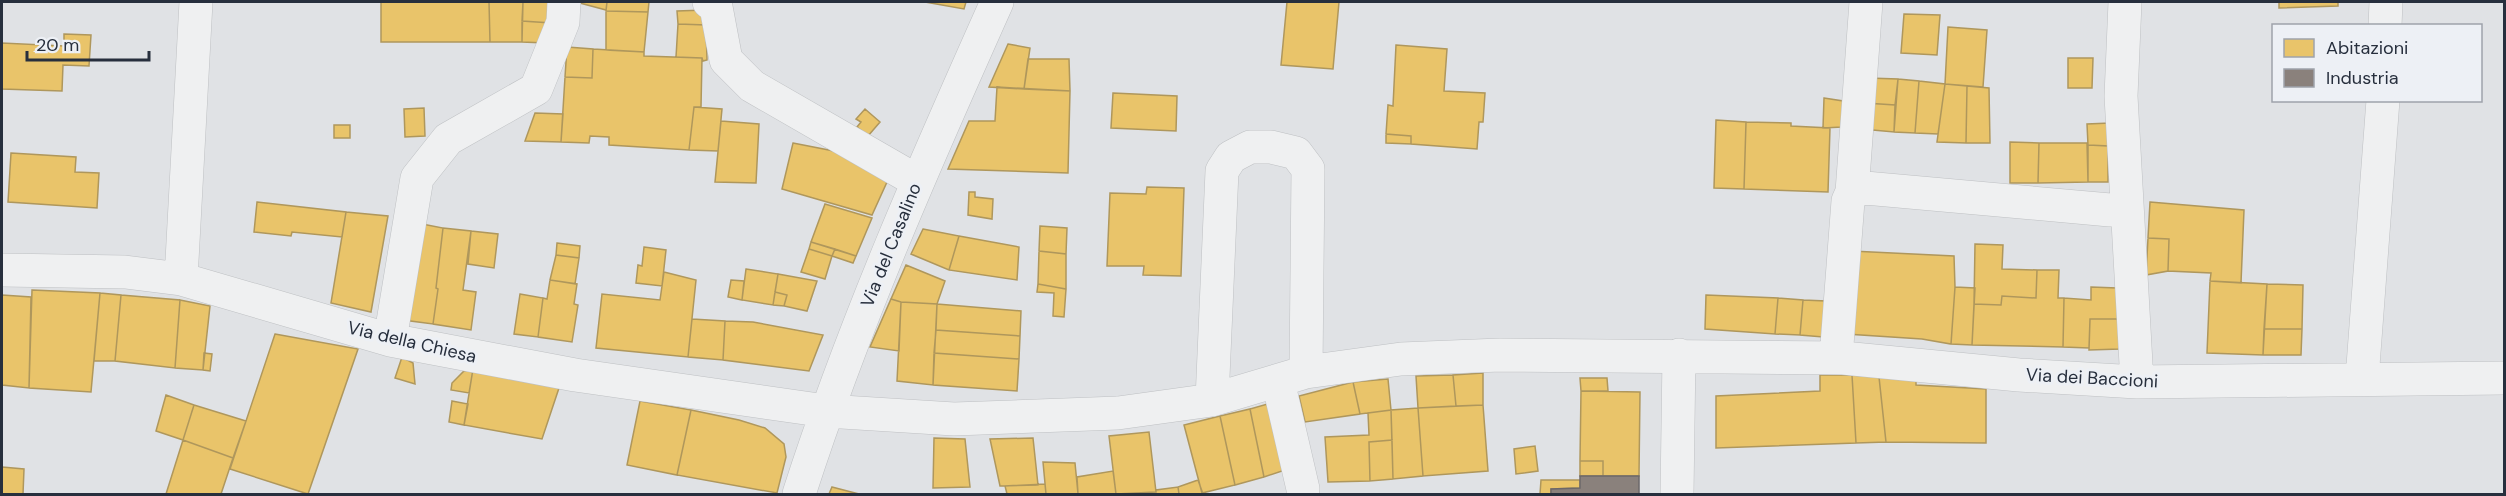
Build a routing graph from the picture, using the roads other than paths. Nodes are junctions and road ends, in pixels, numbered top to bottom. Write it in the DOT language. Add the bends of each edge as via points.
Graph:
graph roads {
  1 [pos="196,2"];
  2 [pos="564,2"];
  3 [pos="709,2"];
  4 [pos="997,2"];
  5 [pos="1866,2"];
  6 [pos="2125,2"];
  7 [pos="2386,2"];
  8 [pos="2385,24"];
  9 [pos="2383,102"];
  10 [pos="917,181"];
  11 [pos="1852,192"];
  12 [pos="2110,210"];
  13 [pos="2,270"];
  14 [pos="181,279"];
  15 [pos="390,340"];
  16 [pos="1679,355"];
  17 [pos="1836,358"];
  18 [pos="1292,376"];
  19 [pos="2505,378"];
  20 [pos="2362,379"];
  21 [pos="2137,382"];
  22 [pos="1212,400"];
  23 [pos="826,411"];
  24 [pos="1303,489"];
  25 [pos="799,495"];
  26 [pos="1677,495"];
  1 -- 14 [label="street"];
  2 -- 15 [label="street" via="563,22 536,88 448,139 417,178"];
  3 -- 10 [label="street" via="716,7 726,60 752,86"];
  4 -- 10 [label="street, Via del Casalino"];
  5 -- 11 [label="street"];
  6 -- 21 [label="street" via="2121,96"];
  7 -- 8 [label="street"];
  9 -- 20 [label="street"];
  10 -- 23 [label="street, Via del Casalino"];
  11 -- 12 [label="street" via="1865,188"];
  11 -- 17 [label="street" via="1848,201"];
  13 -- 14 [label="street, Via della Chiesa" via="125,272"];
  14 -- 15 [label="street, Via della Chiesa"];
  15 -- 23 [label="street, Via della Chiesa" via="575,375"];
  16 -- 17 [label="street, Via dei Baccioni"];
  16 -- 18 [label="street, Via dei Baccioni" via="1401,359"];
  16 -- 26 [label="street"];
  17 -- 21 [label="street, Via dei Baccioni"];
  18 -- 22 [label="street, Via della Chiesa"];
  18 -- 22 [label="street" via="1308,169 1296,153 1250,147 1231,157 1222,171"];
  18 -- 24 [label="street"];
  19 -- 20 [label="street, Via dei Baccioni"];
  20 -- 21 [label="street, Via dei Baccioni"];
  22 -- 23 [label="street, Via della Chiesa" via="1118,413 954,419"];
  23 -- 25 [label="street, Via del Casalino"];
}
